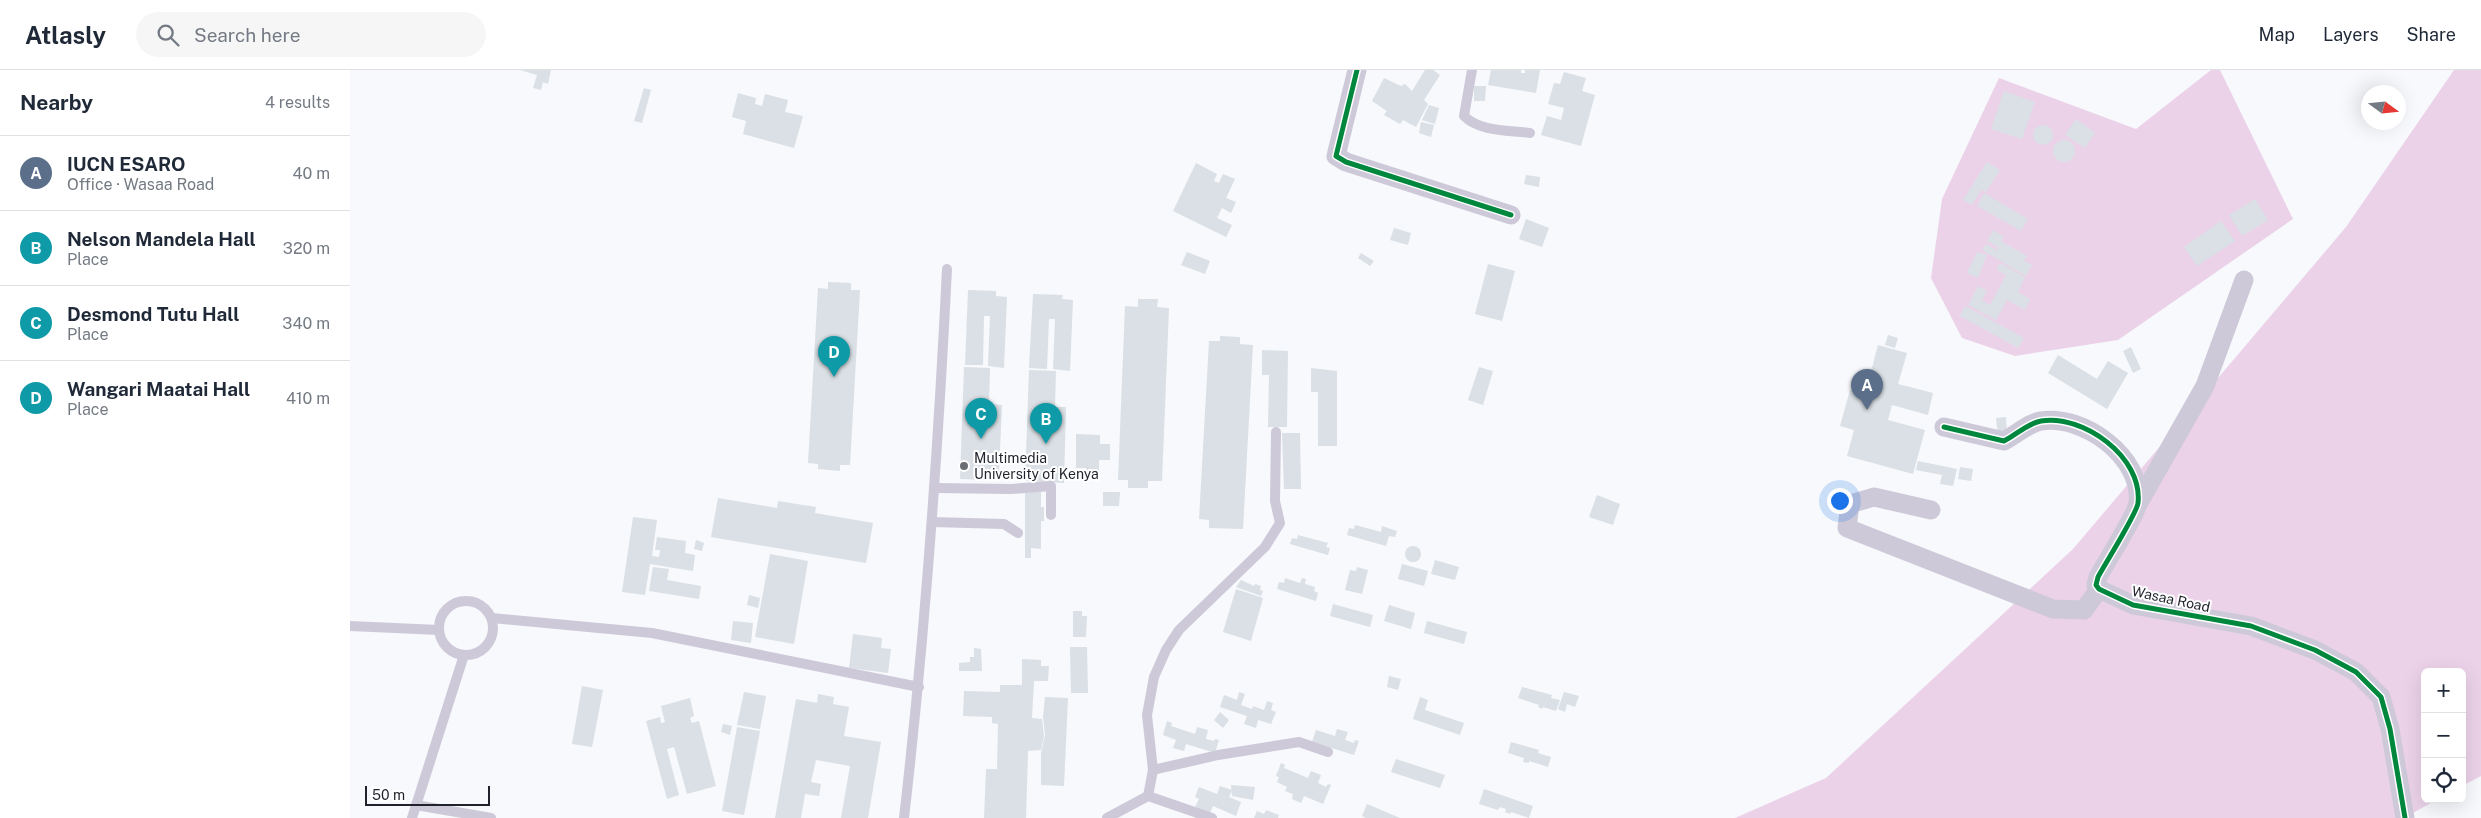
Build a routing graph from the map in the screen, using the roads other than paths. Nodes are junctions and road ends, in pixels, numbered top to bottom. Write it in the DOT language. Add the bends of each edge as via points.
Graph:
graph roads {
  1 [pos="1356,70"];
  2 [pos="1472,70"];
  3 [pos="1530,133"];
  4 [pos="1511,215"];
  5 [pos="947,269"];
  6 [pos="2244,280"];
  7 [pos="1944,427"];
  8 [pos="1276,432"];
  9 [pos="934,488"];
  10 [pos="2138,504"];
  11 [pos="1931,510"];
  12 [pos="1051,514"];
  13 [pos="932,522"];
  14 [pos="1018,532"];
  15 [pos="2099,589"];
  16 [pos="492,618"];
  17 [pos="350,626"];
  18 [pos="439,630"];
  19 [pos="464,655"];
  20 [pos="919,687"];
  21 [pos="1328,752"];
  22 [pos="1153,770"];
  23 [pos="1148,796"];
  24 [pos="416,805"];
  25 [pos="412,818"];
  26 [pos="491,818"];
  27 [pos="904,818"];
  28 [pos="1107,818"];
  29 [pos="1212,818"];
  30 [pos="2405,818"];
  1 -- 4 [label="street" via="1336,156"];
  2 -- 3 [label="lane" via="1464,116 1481,126"];
  5 -- 9 [label="lane"];
  6 -- 10 [label="street" via="2205,386"];
  7 -- 10 [label="street" via="2004,441 2038,421 2074,424 2096,435 2128,463"];
  8 -- 22 [label="lane" via="1275,502 1280,523 1265,547 1179,630 1166,650 1154,677 1146,715"];
  9 -- 12 [label="lane" via="1051,486"];
  9 -- 13 [label="lane"];
  10 -- 15 [label="street" via="2098,578 2096,584"];
  11 -- 15 [label="street" via="1874,497 1850,504 1847,528 2053,609 2084,610"];
  13 -- 14 [label="lane" via="995,522 1009,525"];
  13 -- 20 [label="lane"];
  15 -- 30 [label="street, Wasaa Road" via="2132,605 2251,626 2315,650 2356,672 2381,697 2390,729"];
  16 -- 18 [label="lane" via="480,604 460,601 444,611"];
  16 -- 19 [label="lane" via="494,628 488,645 481,651"];
  16 -- 20 [label="lane" via="652,633"];
  17 -- 18 [label="lane"];
  18 -- 19 [label="lane" via="450,650"];
  19 -- 24 [label="lane"];
  20 -- 27 [label="lane"];
  21 -- 22 [label="lane" via="1299,742"];
  22 -- 23 [label="lane"];
  23 -- 28 [label="lane"];
  23 -- 29 [label="lane"];
  24 -- 25 [label="lane"];
  24 -- 26 [label="lane"];
}
